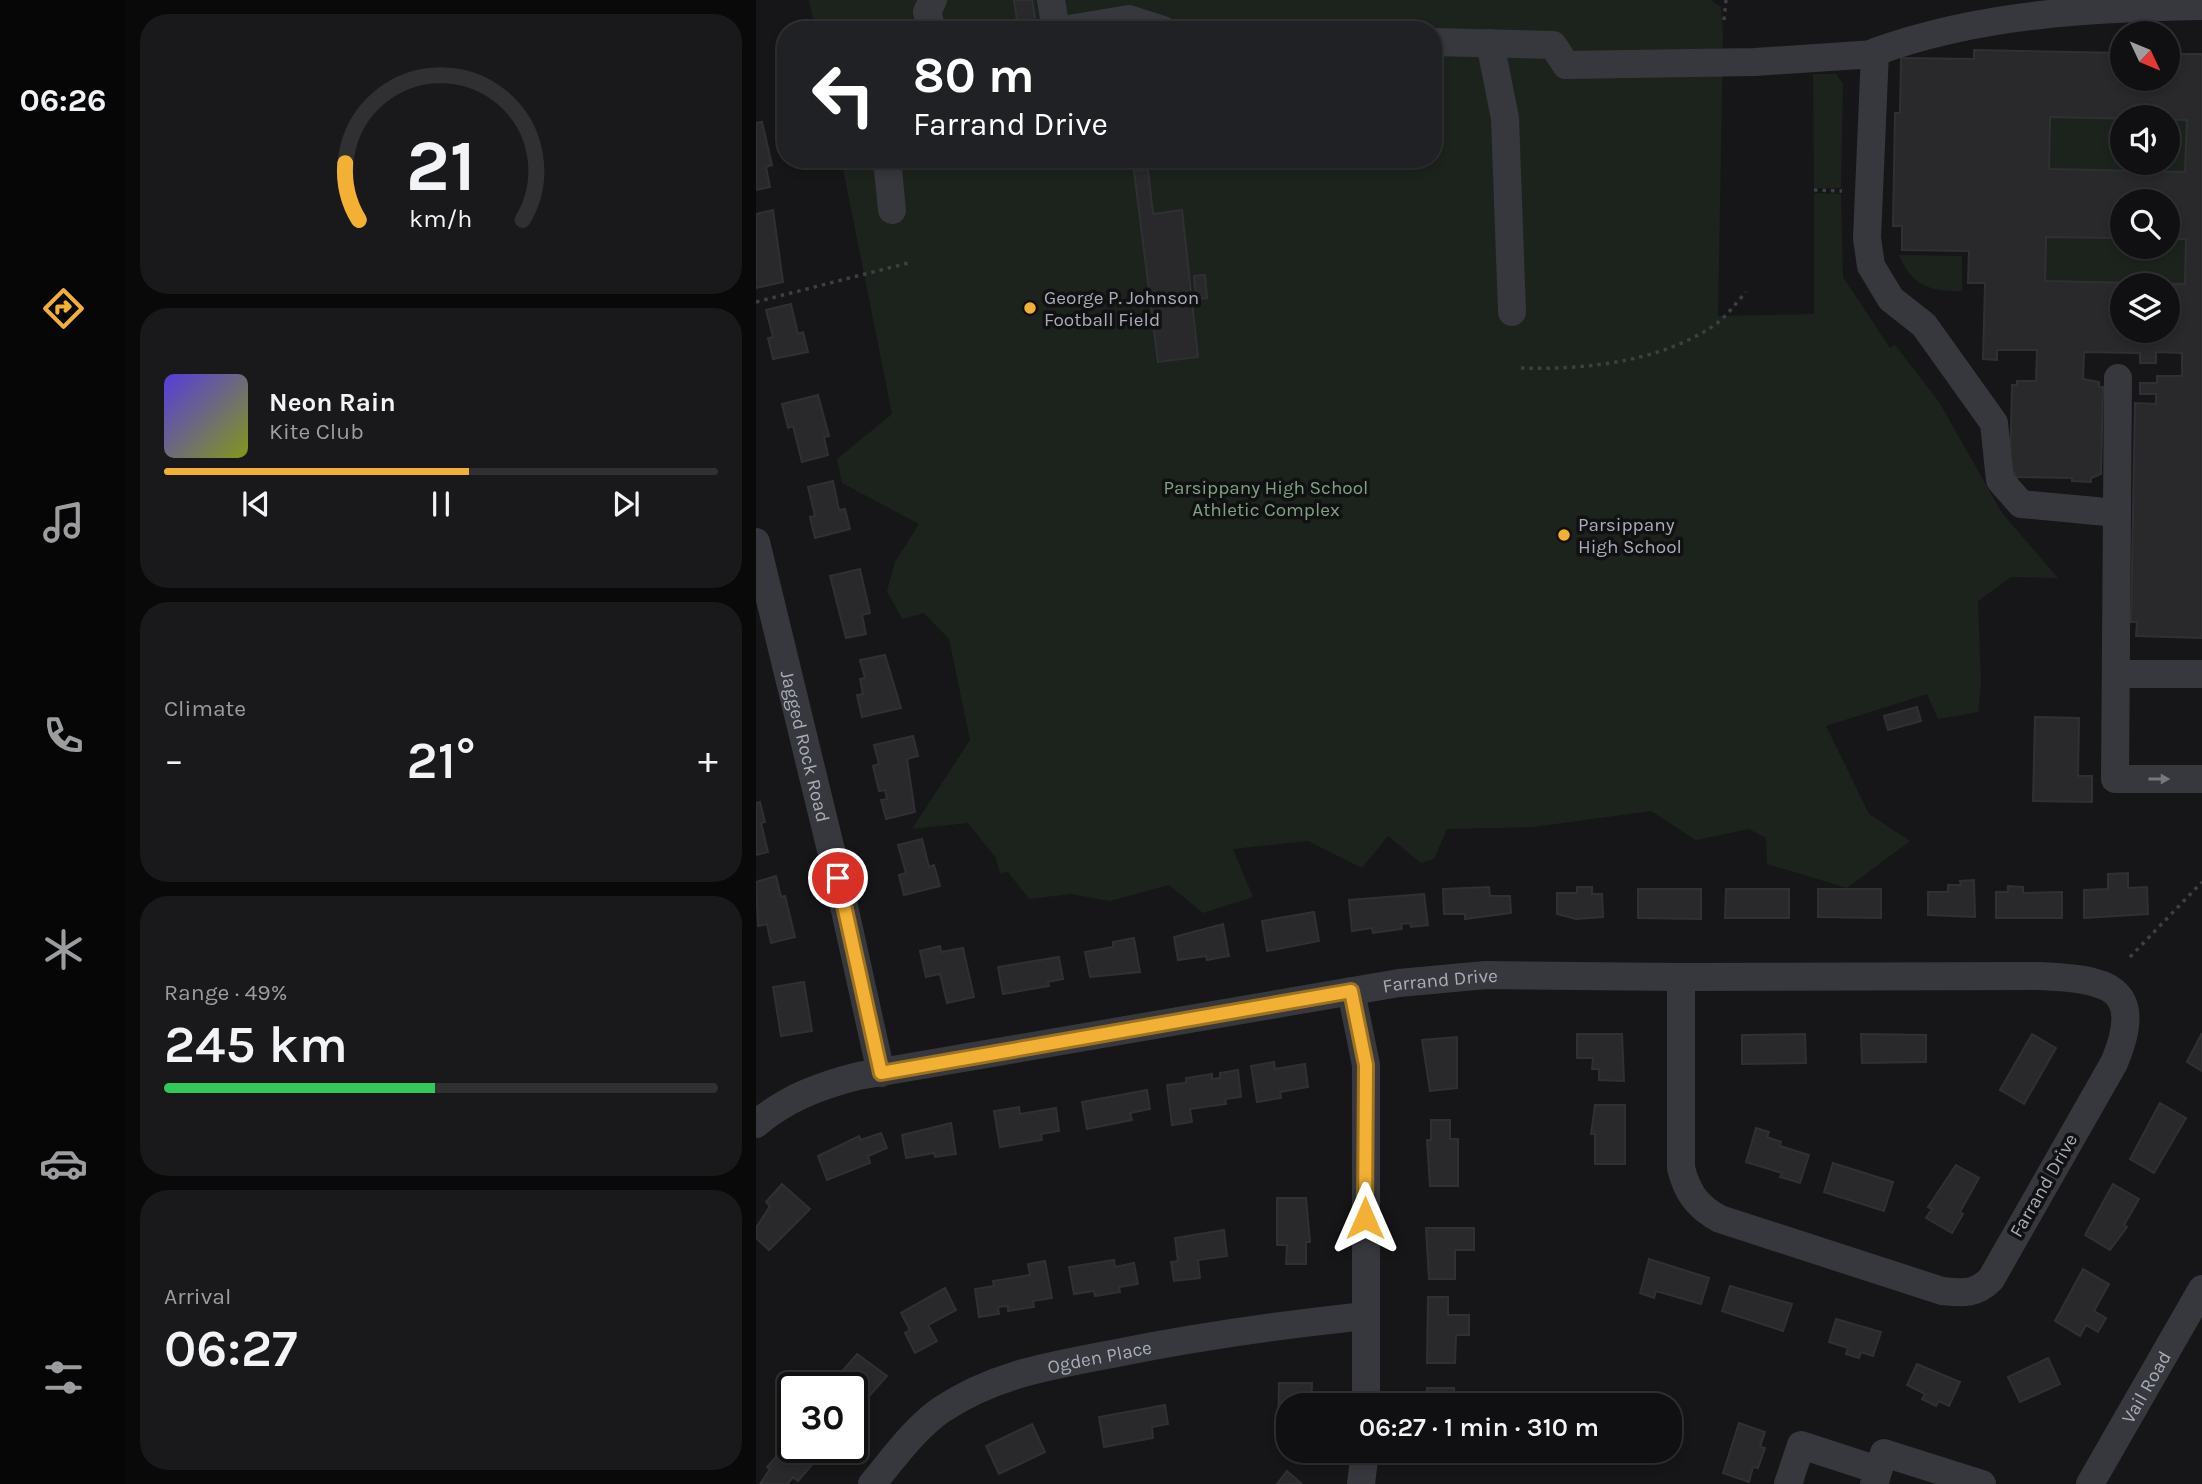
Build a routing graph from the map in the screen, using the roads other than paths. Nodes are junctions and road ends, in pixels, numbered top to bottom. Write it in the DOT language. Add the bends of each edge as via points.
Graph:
graph roads {
  1 [pos="933,0"];
  2 [pos="1051,0"];
  3 [pos="2202,6"];
  4 [pos="930,21"];
  5 [pos="1054,21"];
  6 [pos="1117,21"];
  7 [pos="1135,21"];
  8 [pos="1442,42"];
  9 [pos="1490,43"];
  10 [pos="1875,54"];
  11 [pos="888,168"];
  12 [pos="892,210"];
  13 [pos="1511,312"];
  14 [pos="2118,378"];
  15 [pos="2117,513"];
  16 [pos="756,542"];
  17 [pos="2116,674"];
  18 [pos="2202,674"];
  19 [pos="2202,779"];
  20 [pos="1681,977"];
  21 [pos="1351,991"];
  22 [pos="881,1073"];
  23 [pos="756,1125"];
  24 [pos="2202,1289"];
  25 [pos="1365,1316"];
  26 [pos="1366,1393"];
  27 [pos="1364,1463"];
  28 [pos="1876,1477"];
  29 [pos="872,1484"];
  30 [pos="1361,1484"];
  31 [pos="1788,1484"];
  32 [pos="1982,1484"];
  33 [pos="2090,1484"];
  1 -- 4 [label="street" via="927,12"];
  2 -- 5 [label="street"];
  3 -- 10 [label="street" via="2073,10 1954,29"];
  6 -- 7 [label="street"];
  8 -- 9 [label="street"];
  9 -- 10 [label="street" via="1553,45 1566,65 1755,62"];
  9 -- 13 [label="street" via="1505,118"];
  10 -- 15 [label="street" via="1867,239 1871,266 1891,299 1924,325 1994,423 2000,480 2021,504"];
  11 -- 12 [label="street"];
  14 -- 15 [label="street"];
  15 -- 17 [label="street"];
  16 -- 22 [label="street, Jagged Rock Road"];
  17 -- 18 [label="street"];
  17 -- 19 [label="street, one-way" via="2115,779"];
  20 -- 20 [label="street, Farrand Drive" via="2087,978 2100,982 2120,1000 2126,1026 2113,1063 1991,1279 1969,1294 1912,1282 1720,1219 1698,1204 1681,1168"];
  20 -- 21 [label="street, Farrand Drive" via="1486,975"];
  21 -- 22 [label="street, Farrand Drive"];
  21 -- 25 [label="street" via="1366,1065"];
  22 -- 23 [label="street, Farrand Drive" via="818,1086"];
  24 -- 33 [label="street, Vail Road"];
  25 -- 26 [label="street"];
  25 -- 29 [label="street, Ogden Place" via="1157,1345 1013,1374 940,1412"];
  27 -- 30 [label="street"];
  28 -- 31 [label="street" via="1801,1445"];
  28 -- 32 [label="street" via="1884,1454"];
}
